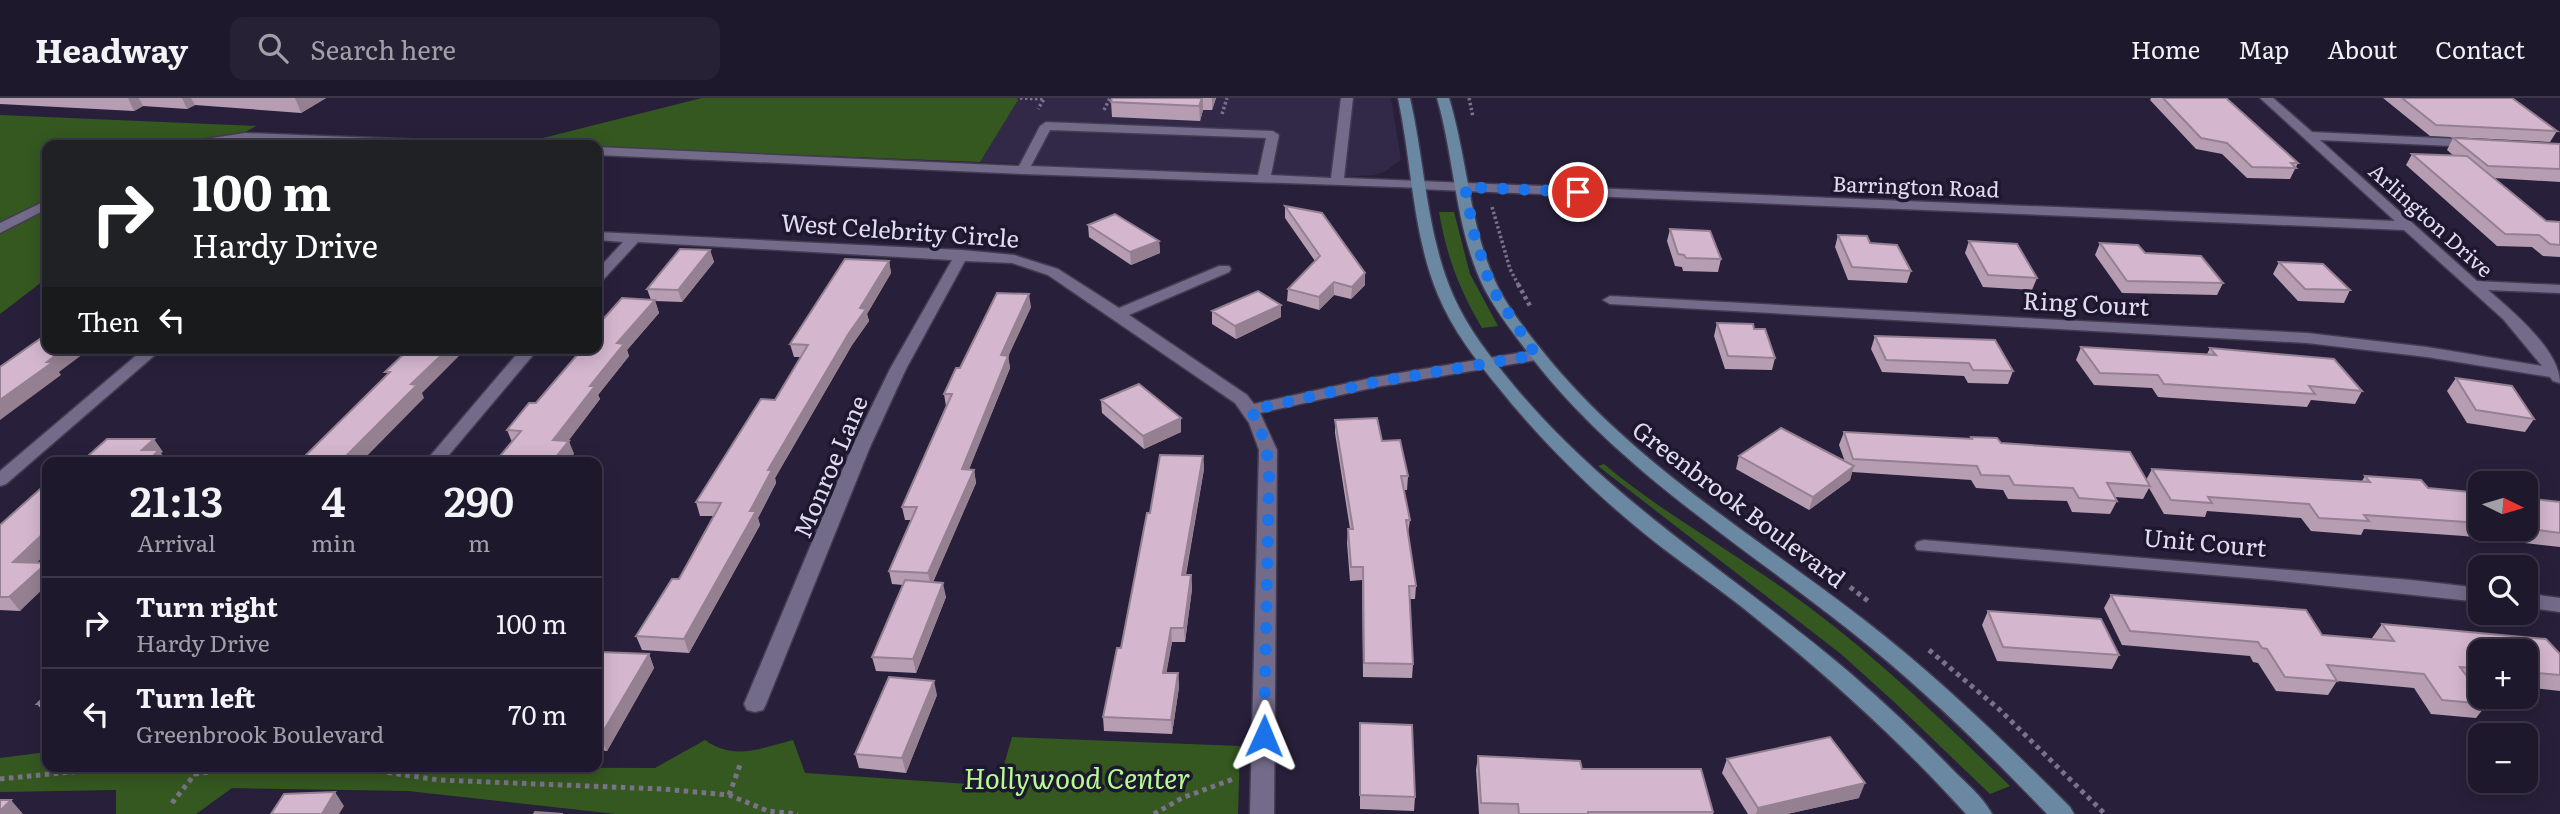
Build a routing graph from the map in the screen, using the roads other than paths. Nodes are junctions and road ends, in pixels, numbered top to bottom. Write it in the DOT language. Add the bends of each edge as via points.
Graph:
graph roads {
  1 [pos="1347,98"];
  2 [pos="1404,98"];
  3 [pos="1443,98"];
  4 [pos="2266,98"];
  5 [pos="2307,136"];
  6 [pos="225,140"];
  7 [pos="323,140"];
  8 [pos="2494,144"];
  9 [pos="602,151"];
  10 [pos="1023,170"];
  11 [pos="1264,179"];
  12 [pos="1336,183"];
  13 [pos="1419,185"];
  14 [pos="1465,187"];
  15 [pos="42,207"];
  16 [pos="2411,226"];
  17 [pos="0,229"];
  18 [pos="602,236"];
  19 [pos="634,238"];
  20 [pos="962,254"];
  21 [pos="1224,269"];
  22 [pos="602,273"];
  23 [pos="2475,285"];
  24 [pos="2560,289"];
  25 [pos="1611,300"];
  26 [pos="1118,314"];
  27 [pos="148,354"];
  28 [pos="526,354"];
  29 [pos="1536,355"];
  30 [pos="1487,363"];
  31 [pos="2558,377"];
  32 [pos="1251,410"];
  33 [pos="438,457"];
  34 [pos="0,480"];
  35 [pos="1924,546"];
  36 [pos="2468,594"];
  37 [pos="2538,602"];
  38 [pos="2560,605"];
  39 [pos="755,704"];
  40 [pos="1262,814"];
  41 [pos="1980,814"];
  42 [pos="2062,814"];
  1 -- 12 [label="street"];
  2 -- 13 [label="main road"];
  3 -- 14 [label="main road, Greenbrook Boulevard"];
  4 -- 5 [label="street, Arlington Drive"];
  5 -- 8 [label="street"];
  5 -- 16 [label="street, Arlington Drive"];
  6 -- 7 [label="street"];
  9 -- 10 [label="street, Barrington Road"];
  10 -- 11 [label="street, Barrington Road"];
  10 -- 11 [label="street" via="1046,126 1273,135"];
  11 -- 12 [label="street, Barrington Road"];
  12 -- 13 [label="street, Barrington Road"];
  13 -- 14 [label="street, Barrington Road"];
  13 -- 30 [label="main road" via="1433,259 1446,295"];
  14 -- 16 [label="street, Barrington Road"];
  14 -- 29 [label="main road, Greenbrook Boulevard" via="1491,287"];
  15 -- 17 [label="street"];
  16 -- 23 [label="street, Arlington Drive"];
  18 -- 19 [label="street, West Celebrity Circle"];
  19 -- 20 [label="street, West Celebrity Circle"];
  19 -- 22 [label="street"];
  20 -- 26 [label="street, West Celebrity Circle" via="1014,259 1053,272"];
  20 -- 39 [label="street, Monroe Lane" via="866,436"];
  21 -- 26 [label="street"];
  23 -- 24 [label="street"];
  23 -- 31 [label="street, Arlington Drive" via="2528,337"];
  25 -- 31 [label="street, Ring Court" via="2307,338 2427,352"];
  26 -- 32 [label="street, West Celebrity Circle"];
  27 -- 34 [label="street"];
  28 -- 33 [label="street"];
  29 -- 30 [label="street"];
  29 -- 42 [label="main road, Greenbrook Boulevard" via="1633,457 1888,651"];
  30 -- 32 [label="street"];
  30 -- 41 [label="main road" via="1547,436 1580,467 1869,701"];
  32 -- 40 [label="street, West Celebrity Circle" via="1268,450 1269,475"];
  35 -- 36 [label="street, Unit Court" via="2140,561"];
  37 -- 38 [label="street"];
}
